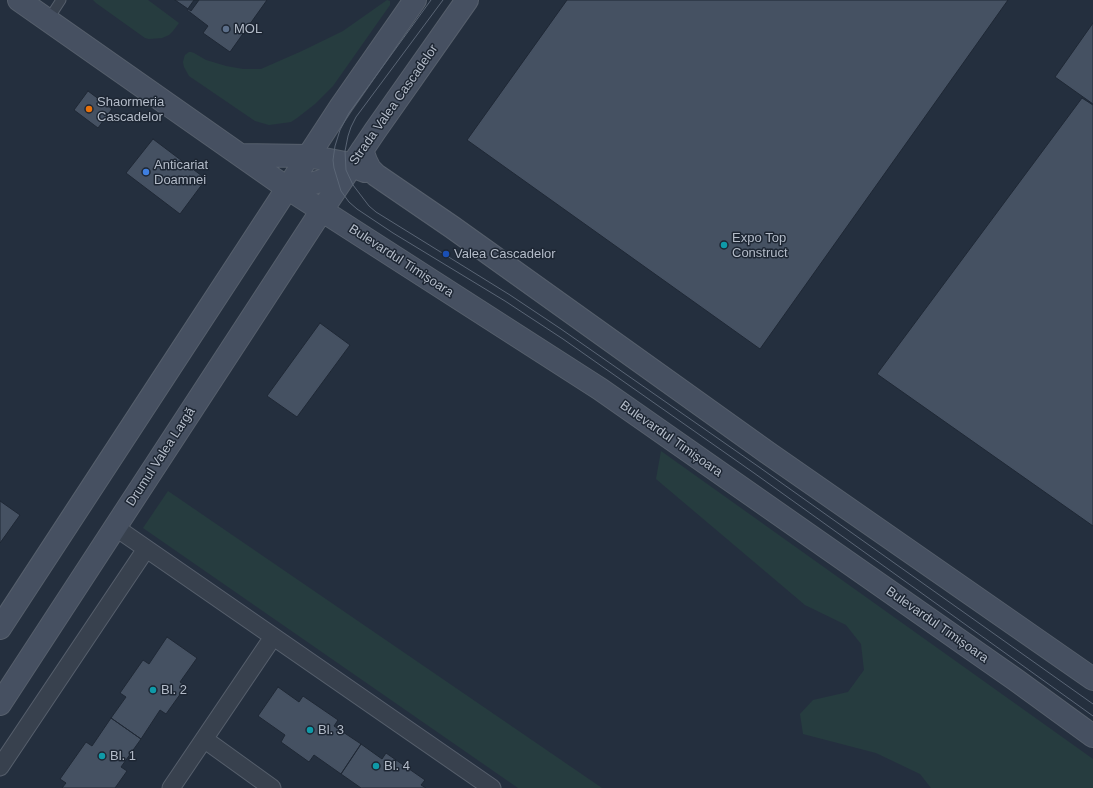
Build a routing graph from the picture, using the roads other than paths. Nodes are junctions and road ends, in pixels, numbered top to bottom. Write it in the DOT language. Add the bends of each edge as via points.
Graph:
graph roads {
  1 [pos="61,0"];
  2 [pos="415,0"];
  3 [pos="467,0"];
  4 [pos="23,1"];
  5 [pos="48,20"];
  6 [pos="240,155"];
  7 [pos="308,156"];
  8 [pos="357,158"];
  9 [pos="287,188"];
  10 [pos="322,210"];
  11 [pos="115,527"];
  12 [pos="146,549"];
  13 [pos="0,628"];
  14 [pos="273,637"];
  15 [pos="1093,679"];
  16 [pos="0,704"];
  17 [pos="1093,736"];
  18 [pos="204,739"];
  19 [pos="0,767"];
  20 [pos="171,788"];
  21 [pos="272,788"];
  22 [pos="492,788"];
  1 -- 5 [label="lane"];
  2 -- 7 [label="main road"];
  3 -- 8 [label="main road, Strada Valea Cascadelor"];
  4 -- 5 [label="main road, Bulevardul Timișoara"];
  5 -- 6 [label="main road, Bulevardul Timișoara"];
  6 -- 7 [label="main road"];
  6 -- 9 [label="main road, Bulevardul Timișoara"];
  7 -- 8 [label="main road" via="333,160"];
  7 -- 9 [label="main road"];
  8 -- 9 [label="main road" via="336,175 310,184"];
  8 -- 10 [label="main road, Strada Valea Cascadelor"];
  8 -- 15 [label="main road" via="366,162 376,175 768,453"];
  9 -- 10 [label="main road, Bulevardul Timișoara"];
  9 -- 13 [label="main road"];
  10 -- 11 [label="main road, Drumul Valea Largă"];
  10 -- 17 [label="main road, Bulevardul Timișoara" via="600,389"];
  11 -- 12 [label="street"];
  11 -- 16 [label="main road, Drumul Valea Largă"];
  12 -- 14 [label="street"];
  12 -- 19 [label="street"];
  14 -- 18 [label="street"];
  14 -- 22 [label="street"];
  18 -- 20 [label="street"];
  18 -- 21 [label="street"];
}
